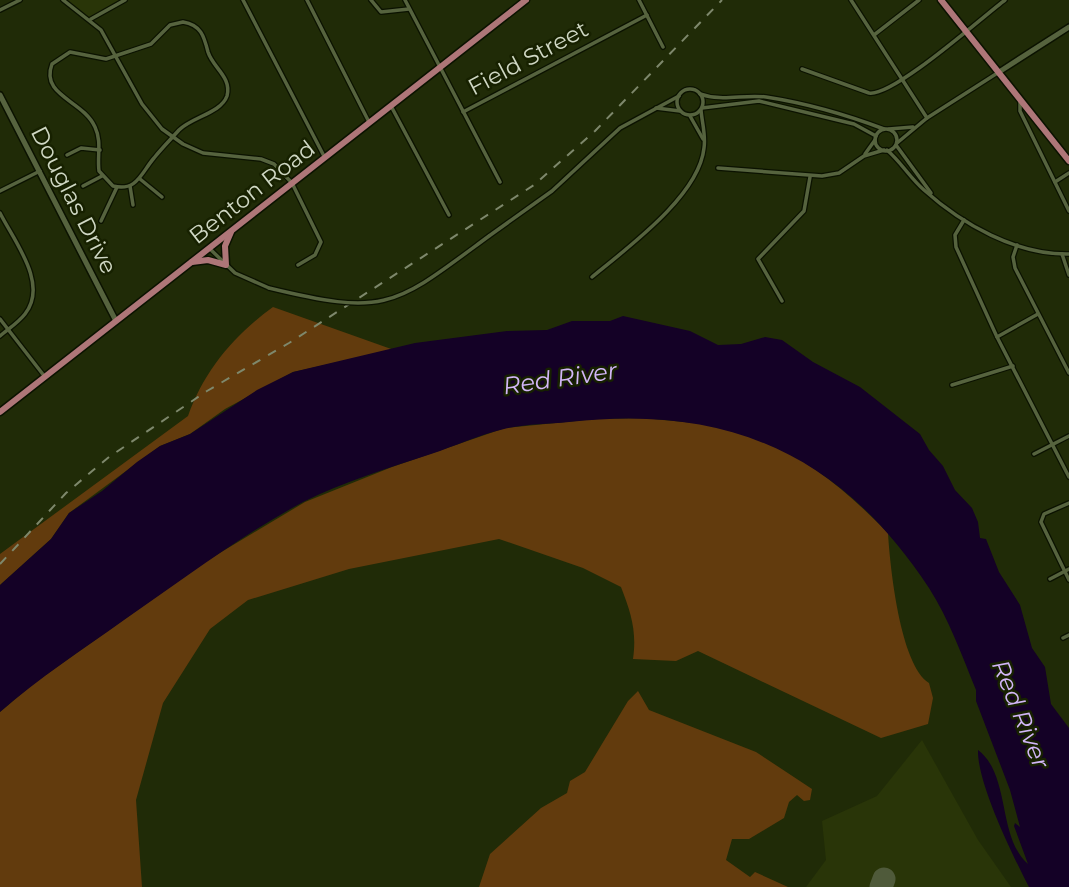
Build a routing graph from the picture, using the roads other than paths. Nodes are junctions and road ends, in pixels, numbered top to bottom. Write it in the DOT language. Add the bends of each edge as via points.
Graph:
graph roads {
  1 [pos="20,0"];
  2 [pos="63,0"];
  3 [pos="125,0"];
  4 [pos="243,0"];
  5 [pos="307,0"];
  6 [pos="371,0"];
  7 [pos="405,0"];
  8 [pos="526,0"];
  9 [pos="639,0"];
  10 [pos="851,0"];
  11 [pos="919,0"];
  12 [pos="941,0"];
  13 [pos="1005,0"];
  14 [pos="409,9"];
  15 [pos="0,10"];
  16 [pos="647,15"];
  17 [pos="91,19"];
  18 [pos="1069,27"];
  19 [pos="965,30"];
  20 [pos="874,35"];
  21 [pos="663,47"];
  22 [pos="116,55"];
  23 [pos="440,67"];
  24 [pos="802,69"];
  25 [pos="999,72"];
  26 [pos="903,80"];
  27 [pos="700,93"];
  28 [pos="0,94"];
  29 [pos="679,96"];
  30 [pos="1021,100"];
  31 [pos="391,106"];
  32 [pos="654,109"];
  33 [pos="702,109"];
  34 [pos="681,111"];
  35 [pos="463,112"];
  36 [pos="689,115"];
  37 [pos="927,118"];
  38 [pos="369,122"];
  39 [pos="915,127"];
  40 [pos="886,129"];
  41 [pos="173,137"];
  42 [pos="876,137"];
  43 [pos="705,141"];
  44 [pos="896,144"];
  45 [pos="100,150"];
  46 [pos="885,150"];
  47 [pos="67,155"];
  48 [pos="864,156"];
  49 [pos="325,158"];
  50 [pos="1069,161"];
  51 [pos="718,168"];
  52 [pos="40,171"];
  53 [pos="1069,173"];
  54 [pos="102,176"];
  55 [pos="810,177"];
  56 [pos="140,179"];
  57 [pos="499,182"];
  58 [pos="1055,182"];
  59 [pos="292,183"];
  60 [pos="83,186"];
  61 [pos="130,186"];
  62 [pos="117,187"];
  63 [pos="0,191"];
  64 [pos="932,195"];
  65 [pos="162,197"];
  66 [pos="133,205"];
  67 [pos="1069,211"];
  68 [pos="0,213"];
  69 [pos="449,215"];
  70 [pos="964,220"];
  71 [pos="101,221"];
  72 [pos="232,230"];
  73 [pos="1018,244"];
  74 [pos="209,248"];
  75 [pos="1062,254"];
  76 [pos="1069,254"];
  77 [pos="190,263"];
  78 [pos="226,265"];
  79 [pos="298,265"];
  80 [pos="1069,275"];
  81 [pos="592,277"];
  82 [pos="782,301"];
  83 [pos="1038,314"];
  84 [pos="0,319"];
  85 [pos="116,321"];
  86 [pos="8,329"];
  87 [pos="0,336"];
  88 [pos="998,337"];
  89 [pos="1013,366"];
  90 [pos="1069,373"];
  91 [pos="45,377"];
  92 [pos="951,385"];
  93 [pos="0,411"];
  94 [pos="1069,436"];
  95 [pos="1053,445"];
  96 [pos="1034,454"];
  97 [pos="1069,477"];
  98 [pos="1069,503"];
  99 [pos="1067,570"];
  100 [pos="1050,579"];
  101 [pos="1069,580"];
  102 [pos="1069,635"];
  103 [pos="1063,638"];
  1 -- 15 [label="street"];
  2 -- 17 [label="street"];
  3 -- 17 [label="street"];
  4 -- 49 [label="street"];
  5 -- 38 [label="street"];
  6 -- 14 [label="street" via="381,12"];
  7 -- 14 [label="street"];
  8 -- 23 [label="main road, Benton Road"];
  9 -- 16 [label="street"];
  10 -- 20 [label="street"];
  11 -- 20 [label="street"];
  12 -- 19 [label="main road"];
  13 -- 19 [label="street"];
  14 -- 23 [label="street"];
  16 -- 21 [label="street"];
  16 -- 35 [label="street, Field Street"];
  17 -- 22 [label="street"];
  18 -- 25 [label="street"];
  19 -- 25 [label="main road"];
  19 -- 26 [label="street"];
  20 -- 26 [label="street"];
  22 -- 41 [label="street" via="146,110"];
  22 -- 41 [label="street" via="151,44 177,23 193,24 202,33 211,59 226,79 227,95 218,108 193,118"];
  22 -- 45 [label="street" via="99,60 70,51 58,56 50,69 54,89 90,118"];
  23 -- 31 [label="main road, Benton Road"];
  23 -- 35 [label="street"];
  24 -- 26 [label="street" via="873,94"];
  25 -- 30 [label="main road"];
  25 -- 37 [label="street"];
  26 -- 37 [label="street"];
  27 -- 29 [label="street" via="689,89"];
  27 -- 33 [label="street"];
  27 -- 40 [label="street" via="718,98 779,99"];
  28 -- 52 [label="street, Douglas Drive"];
  29 -- 32 [label="street"];
  29 -- 34 [label="street"];
  30 -- 50 [label="main road"];
  30 -- 58 [label="street" via="1021,113"];
  31 -- 38 [label="main road, Benton Road"];
  31 -- 69 [label="street"];
  32 -- 34 [label="street"];
  32 -- 78 [label="street, bridge" via="620,128 552,191 422,286 385,301 342,304 270,288 245,279"];
  33 -- 36 [label="street"];
  33 -- 42 [label="street" via="759,101 855,124"];
  33 -- 43 [label="street"];
  34 -- 36 [label="street"];
  35 -- 57 [label="street"];
  36 -- 43 [label="street"];
  37 -- 39 [label="street"];
  38 -- 49 [label="main road, Benton Road"];
  39 -- 40 [label="street"];
  39 -- 44 [label="street"];
  40 -- 42 [label="street"];
  40 -- 44 [label="street" via="895,132"];
  41 -- 56 [label="street"];
  41 -- 59 [label="street" via="212,155 268,160"];
  42 -- 46 [label="street" via="876,144"];
  42 -- 48 [label="street"];
  43 -- 81 [label="street" via="702,156 675,203"];
  44 -- 46 [label="street"];
  44 -- 64 [label="street"];
  45 -- 47 [label="street" via="81,148"];
  45 -- 54 [label="street"];
  46 -- 48 [label="street"];
  46 -- 64 [label="street"];
  48 -- 55 [label="street" via="839,173"];
  49 -- 59 [label="main road, Benton Road"];
  51 -- 55 [label="street"];
  52 -- 63 [label="street"];
  52 -- 85 [label="street, Douglas Drive"];
  53 -- 58 [label="street"];
  54 -- 60 [label="street"];
  54 -- 62 [label="street"];
  55 -- 82 [label="street" via="804,211 758,259"];
  56 -- 61 [label="street"];
  56 -- 65 [label="street"];
  58 -- 67 [label="street"];
  59 -- 72 [label="main road, Benton Road"];
  59 -- 79 [label="street" via="321,242 315,255"];
  61 -- 62 [label="street"];
  61 -- 66 [label="street"];
  62 -- 71 [label="street"];
  64 -- 70 [label="street"];
  68 -- 86 [label="street" via="33,284 29,308"];
  70 -- 73 [label="street"];
  70 -- 88 [label="street" via="955,243"];
  72 -- 74 [label="main road, Benton Road"];
  72 -- 78 [label="main road" via="225,246"];
  73 -- 75 [label="street"];
  73 -- 83 [label="street" via="1014,264"];
  74 -- 77 [label="main road, Benton Road"];
  74 -- 78 [label="street"];
  75 -- 76 [label="street"];
  75 -- 80 [label="street"];
  77 -- 78 [label="main road" via="208,260"];
  77 -- 85 [label="main road, Benton Road"];
  83 -- 88 [label="street"];
  83 -- 90 [label="street"];
  84 -- 86 [label="street"];
  85 -- 91 [label="main road, Benton Road"];
  86 -- 87 [label="street"];
  86 -- 91 [label="street"];
  88 -- 89 [label="street"];
  89 -- 92 [label="street"];
  89 -- 95 [label="street"];
  91 -- 93 [label="main road, Benton Road"];
  94 -- 95 [label="street"];
  95 -- 96 [label="street"];
  95 -- 97 [label="street"];
  98 -- 99 [label="street" via="1041,517"];
  99 -- 100 [label="street"];
  99 -- 101 [label="street"];
  102 -- 103 [label="street"];
}
